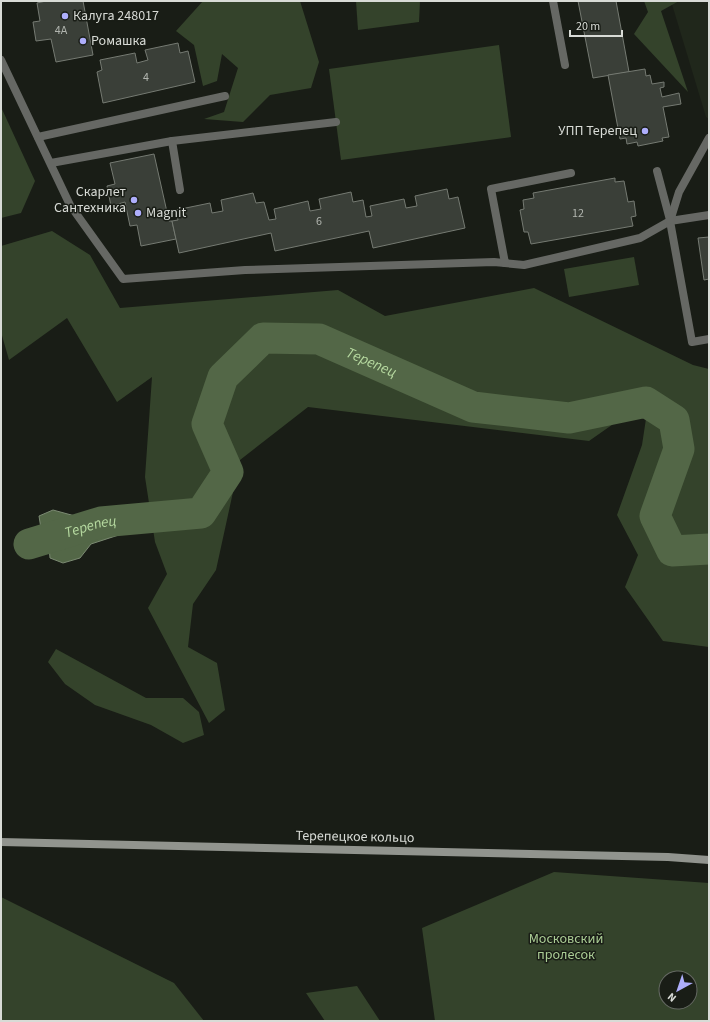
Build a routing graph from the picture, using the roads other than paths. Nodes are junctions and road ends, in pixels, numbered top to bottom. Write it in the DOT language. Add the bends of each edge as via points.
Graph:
graph roads {
  1 [pos="553,1"];
  2 [pos="1,60"];
  3 [pos="565,65"];
  4 [pos="225,96"];
  5 [pos="336,122"];
  6 [pos="38,137"];
  7 [pos="709,138"];
  8 [pos="172,141"];
  9 [pos="51,163"];
  10 [pos="657,170"];
  11 [pos="571,174"];
  12 [pos="180,190"];
  13 [pos="709,215"];
  14 [pos="670,221"];
  15 [pos="506,263"];
  16 [pos="709,339"];
  17 [pos="1,842"];
  18 [pos="709,860"];
  1 -- 3 [label="lane"];
  2 -- 6 [label="lane"];
  4 -- 6 [label="lane"];
  5 -- 8 [label="lane"];
  6 -- 9 [label="lane"];
  7 -- 14 [label="lane" via="679,192"];
  8 -- 9 [label="lane"];
  8 -- 12 [label="lane"];
  9 -- 15 [label="lane" via="70,205 123,279 246,270"];
  10 -- 14 [label="lane"];
  11 -- 15 [label="lane" via="491,189"];
  13 -- 14 [label="lane"];
  14 -- 15 [label="lane" via="640,238 524,265"];
  14 -- 16 [label="lane" via="692,342"];
  17 -- 18 [label="street, Терепецкое кольцо"];
}
